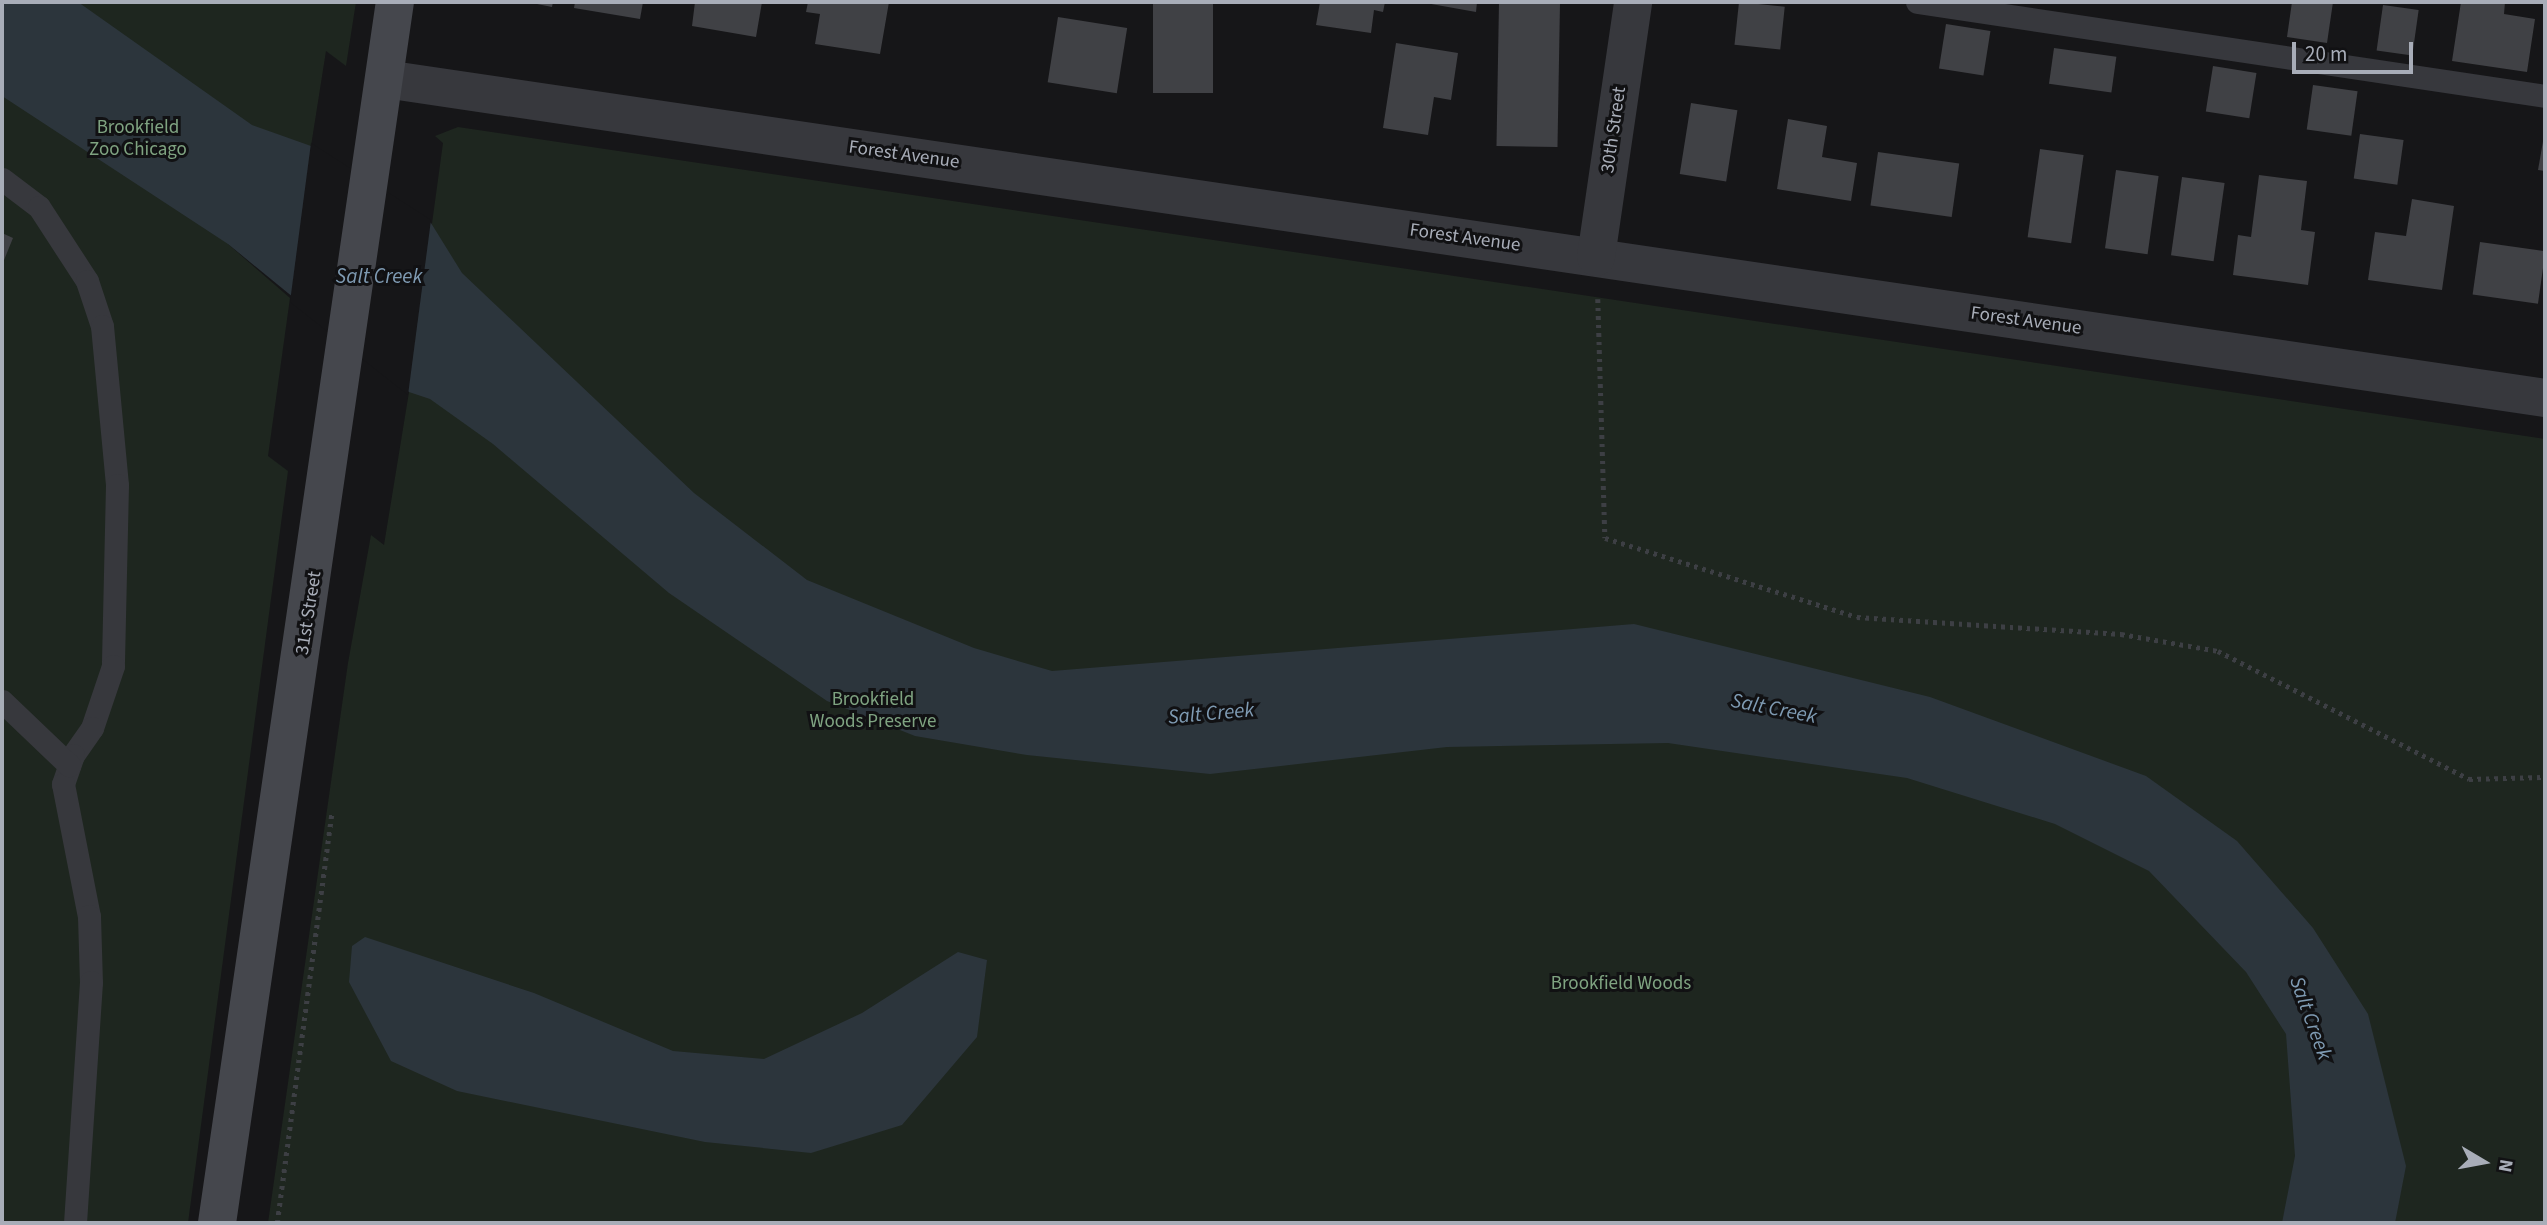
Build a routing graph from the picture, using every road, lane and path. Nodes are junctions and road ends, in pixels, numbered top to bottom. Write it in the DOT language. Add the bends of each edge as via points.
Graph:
graph roads {
  1 [pos="395,2"];
  2 [pos="1633,2"];
  3 [pos="1917,2"];
  4 [pos="385,79"];
  5 [pos="2545,96"];
  6 [pos="2,179"];
  7 [pos="1596,257"];
  8 [pos="2545,398"];
  9 [pos="2,701"];
  10 [pos="69,765"];
  11 [pos="2545,777"];
  12 [pos="332,811"];
  13 [pos="75,1223"];
  14 [pos="217,1223"];
  15 [pos="277,1223"];
  1 -- 4 [label="main road, 31st Street"];
  2 -- 7 [label="street, 30th Street"];
  3 -- 5 [label="lane"];
  4 -- 7 [label="street, Forest Avenue"];
  4 -- 14 [label="main road, 31st Street"];
  6 -- 10 [label="lane" via="39,207 87,281 102,326 110,390 117,485 113,666 92,728"];
  7 -- 8 [label="street, Forest Avenue"];
  7 -- 11 [label="path" via="1605,538 1857,617 2120,634 2218,651 2469,779"];
  9 -- 10 [label="lane"];
  10 -- 13 [label="lane" via="63,784 89,916 91,982"];
  12 -- 15 [label="path"];
}
